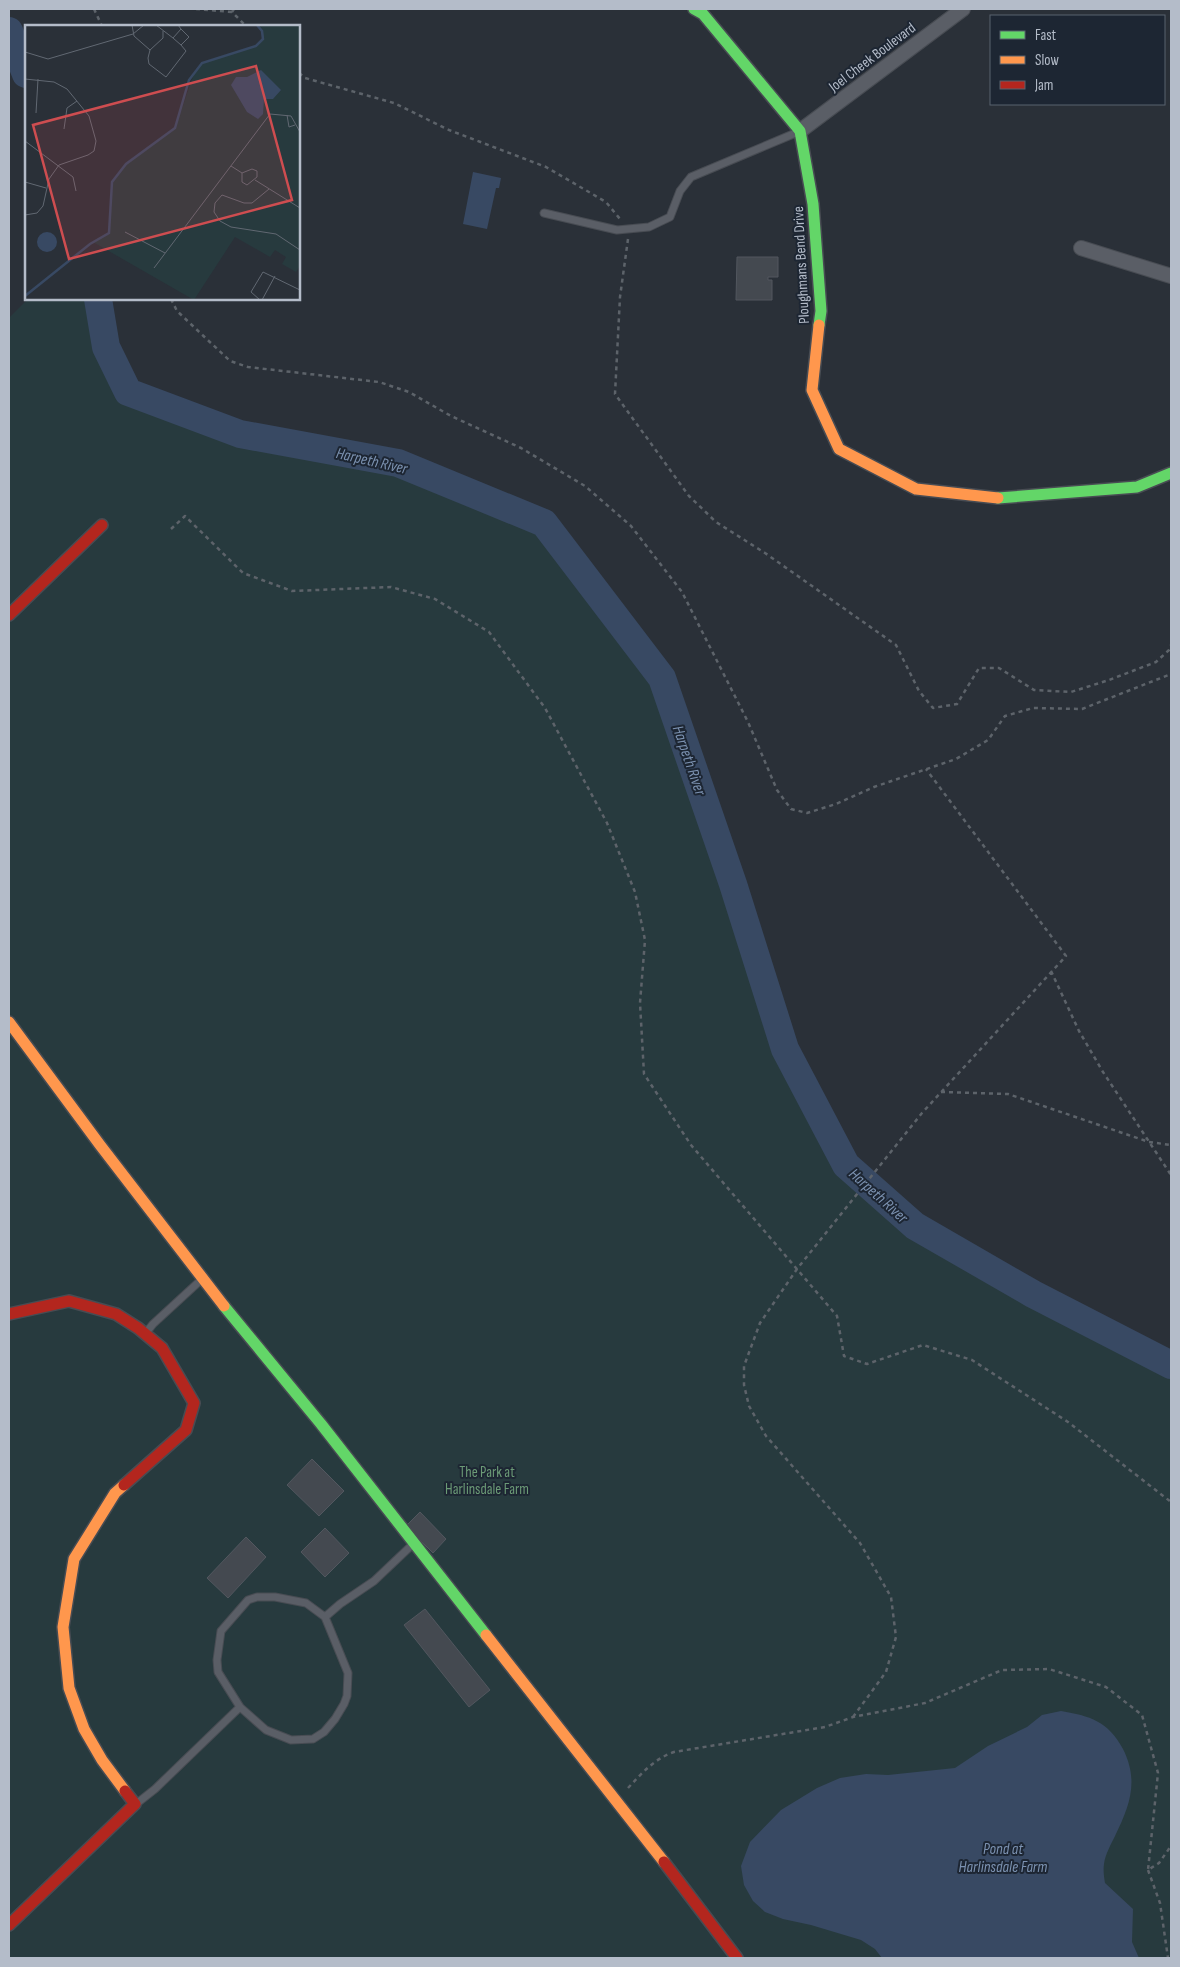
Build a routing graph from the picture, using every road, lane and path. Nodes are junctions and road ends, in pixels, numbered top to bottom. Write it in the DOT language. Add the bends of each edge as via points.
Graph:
graph roads {
  1 [pos="94,9"];
  2 [pos="196,9"];
  3 [pos="694,9"];
  4 [pos="963,9"];
  5 [pos="233,10"];
  6 [pos="102,25"];
  7 [pos="245,25"];
  8 [pos="300,74"];
  9 [pos="800,131"];
  10 [pos="544,213"];
  11 [pos="629,230"];
  12 [pos="1081,248"];
  13 [pos="1171,276"];
  14 [pos="171,300"];
  15 [pos="1171,473"];
  16 [pos="102,525"];
  17 [pos="170,530"];
  18 [pos="9,615"];
  19 [pos="1171,645"];
  20 [pos="1171,674"];
  21 [pos="926,769"];
  22 [pos="1051,972"];
  23 [pos="9,1022"];
  24 [pos="941,1092"];
  25 [pos="1149,1142"];
  26 [pos="1171,1145"];
  27 [pos="1171,1175"];
  28 [pos="797,1270"];
  29 [pos="203,1279"];
  30 [pos="9,1314"];
  31 [pos="145,1334"];
  32 [pos="1171,1502"];
  33 [pos="413,1544"];
  34 [pos="325,1617"];
  35 [pos="240,1707"];
  36 [pos="852,1717"];
  37 [pos="617,1800"];
  38 [pos="136,1804"];
  39 [pos="1171,1846"];
  40 [pos="1148,1870"];
  41 [pos="9,1925"];
  42 [pos="737,1958"];
  43 [pos="1168,1958"];
  1 -- 6 [label="path"];
  2 -- 5 [label="path"];
  3 -- 9 [label="street, Ploughmans Bend Drive" via="702,14"];
  4 -- 9 [label="street, Joel Cheek Boulevard"];
  5 -- 7 [label="path"];
  8 -- 11 [label="path" via="394,103 449,130 546,167 606,202"];
  9 -- 11 [label="lane" via="691,176 680,191 670,217 649,227"];
  9 -- 15 [label="street, Ploughmans Bend Drive" via="813,204 821,311 812,390 839,449 916,489 1002,498 1136,487"];
  10 -- 11 [label="lane"];
  11 -- 19 [label="path" via="620,296 615,394 689,496 716,522 896,645 919,691 933,708 957,704 979,668 998,668 1034,690 1071,692 1156,662"];
  12 -- 13 [label="street"];
  14 -- 21 [label="path" via="177,311 230,361 248,367 379,382 409,392 451,416 521,448 586,486 631,526 682,592 748,722 777,790 791,809 806,813"];
  16 -- 18 [label="street"];
  17 -- 28 [label="path" via="185,516 242,573 292,591 391,587 435,599 489,632 545,708 607,822 635,892 645,940 640,1003 644,1074 691,1145"];
  20 -- 21 [label="path" via="1082,709 1033,708 1005,716 988,740 956,759"];
  21 -- 22 [label="path" via="1066,956"];
  22 -- 24 [label="path"];
  22 -- 25 [label="path" via="1079,1031"];
  23 -- 29 [label="street"];
  24 -- 25 [label="path" via="1008,1094"];
  24 -- 28 [label="path"];
  25 -- 26 [label="path"];
  25 -- 27 [label="path"];
  28 -- 32 [label="path" via="837,1316 844,1356 867,1364 923,1345 972,1360 1068,1422"];
  28 -- 36 [label="path" via="760,1323 744,1366 744,1384 749,1406 766,1436 860,1543 892,1597 896,1637 886,1672"];
  29 -- 31 [label="lane"];
  29 -- 33 [label="street"];
  30 -- 31 [label="street" via="69,1301 116,1314"];
  31 -- 38 [label="street" via="162,1348 194,1403 186,1430 114,1493 74,1559 63,1627 69,1688 84,1728 102,1760"];
  33 -- 34 [label="lane" via="374,1581"];
  33 -- 37 [label="street"];
  34 -- 35 [label="lane" via="306,1603 275,1597 248,1600 222,1631 217,1660 218,1672"];
  34 -- 35 [label="lane" via="348,1673 344,1704 324,1732 313,1739 291,1740 266,1730"];
  35 -- 38 [label="lane"];
  36 -- 37 [label="path" via="816,1729 661,1756"];
  36 -- 40 [label="path" via="925,1702 1002,1670 1049,1669 1106,1687 1142,1715 1158,1773"];
  37 -- 42 [label="street"];
  38 -- 41 [label="street"];
  39 -- 40 [label="path" via="1160,1863"];
  40 -- 43 [label="path" via="1160,1903"];
}
